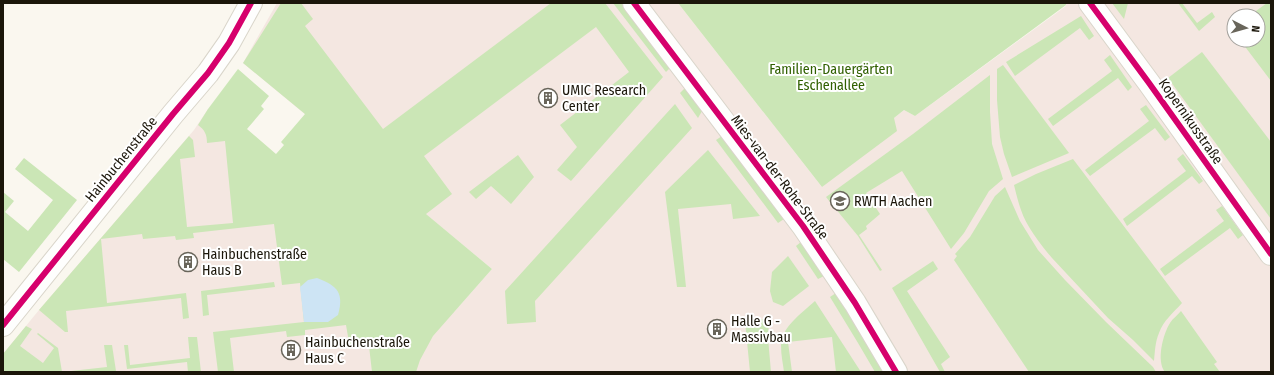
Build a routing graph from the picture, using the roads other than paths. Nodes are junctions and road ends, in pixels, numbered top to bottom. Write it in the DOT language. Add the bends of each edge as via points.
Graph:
graph roads {
  1 [pos="251,3"];
  2 [pos="634,3"];
  3 [pos="1090,3"];
  4 [pos="1271,254"];
  5 [pos="3,326"];
  6 [pos="896,372"];
  1 -- 5 [label="street, Hainbuchenstraße" via="208,74"];
  2 -- 6 [label="street, Mies-van-der-Rohe-Straße" via="803,226"];
  3 -- 4 [label="street, Kopernikusstraße"];
}
